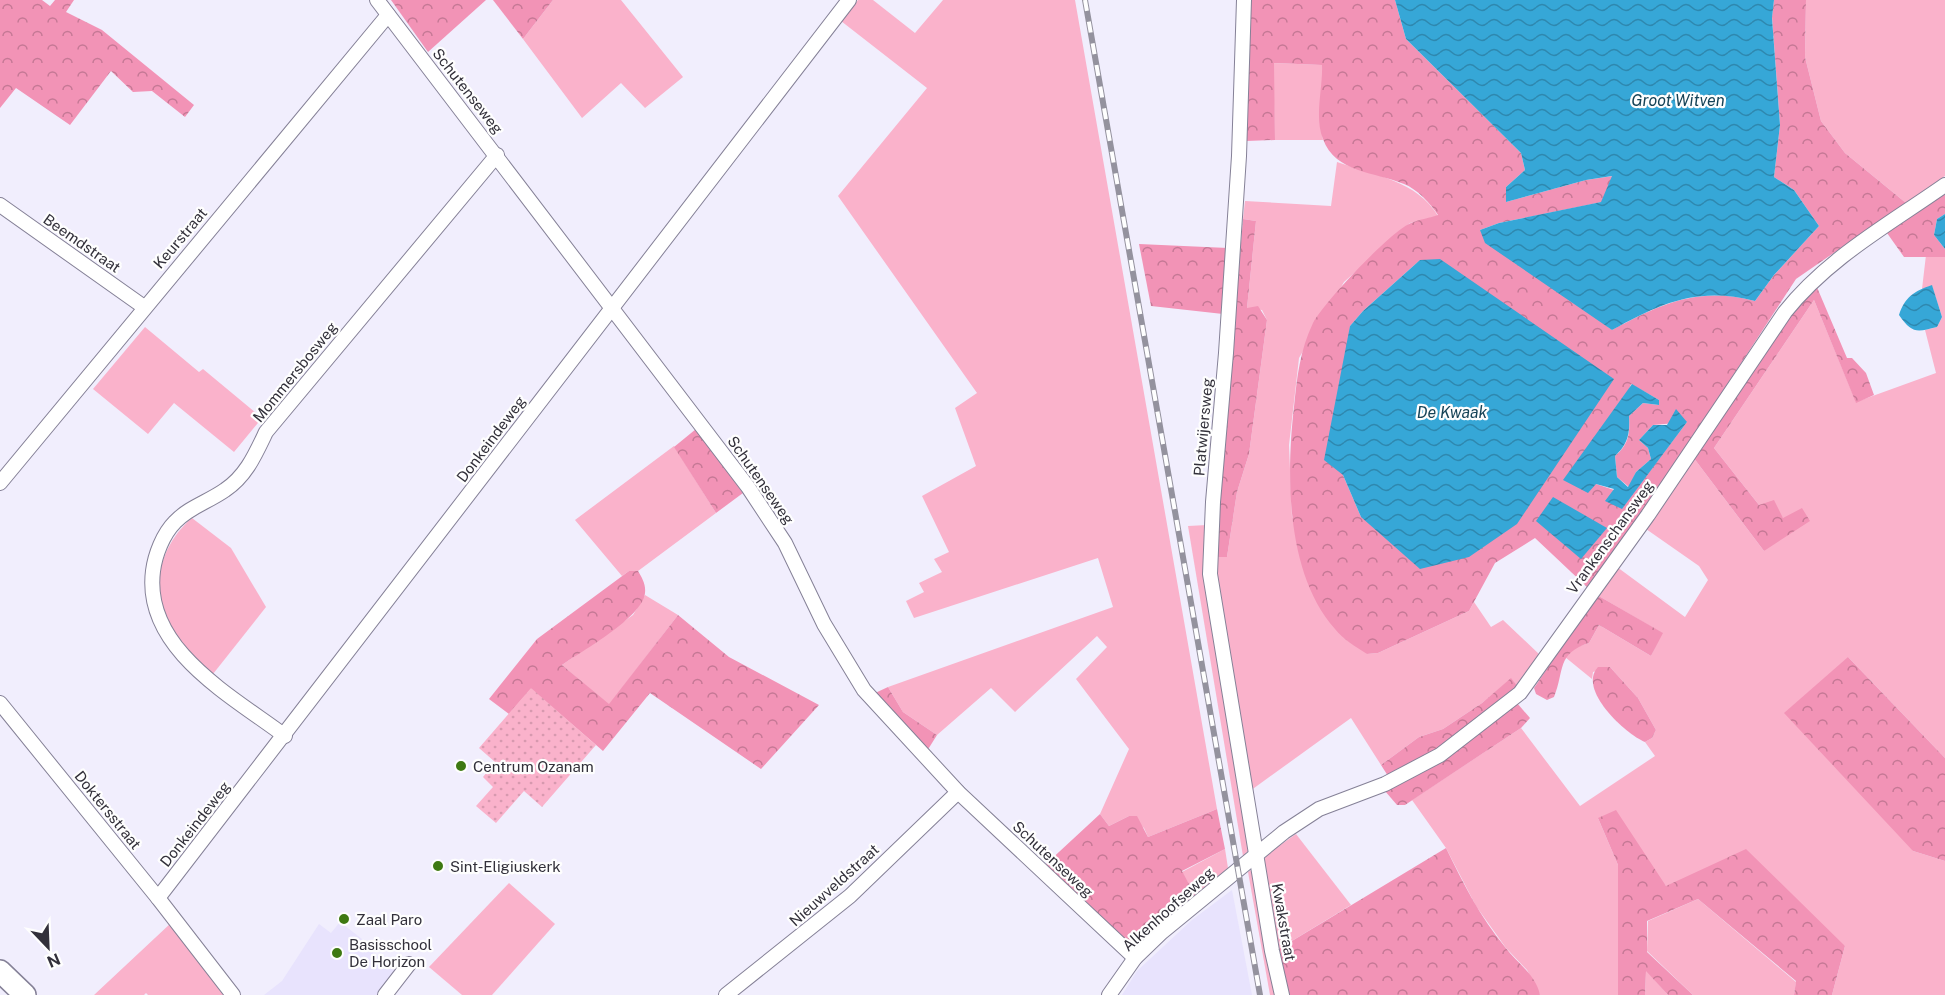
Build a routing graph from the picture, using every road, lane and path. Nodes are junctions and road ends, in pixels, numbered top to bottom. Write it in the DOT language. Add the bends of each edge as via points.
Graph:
graph roads {
  1 [pos="376,0"];
  2 [pos="849,0"];
  3 [pos="1244,0"];
  4 [pos="388,15"];
  5 [pos="497,155"];
  6 [pos="1945,186"];
  7 [pos="0,205"];
  8 [pos="144,307"];
  9 [pos="613,307"];
  10 [pos="0,483"];
  11 [pos="0,703"];
  12 [pos="285,736"];
  13 [pos="958,792"];
  14 [pos="1256,854"];
  15 [pos="158,898"];
  16 [pos="1135,958"];
  17 [pos="409,964"];
  18 [pos="0,971"];
  19 [pos="25,995"];
  20 [pos="233,995"];
  21 [pos="385,995"];
  22 [pos="726,995"];
  23 [pos="1109,995"];
  24 [pos="1282,995"];
  1 -- 4 [label="street, Schutenseweg"];
  2 -- 9 [label="street, Donkeindeweg"];
  3 -- 14 [label="street, Platwijersweg" via="1239,156 1210,574"];
  4 -- 5 [label="street, Schutenseweg"];
  4 -- 8 [label="street, Keurstraat"];
  5 -- 9 [label="street, Schutenseweg"];
  5 -- 12 [label="street, Mommersbosweg" via="266,432 241,477 173,524 154,561 152,601 170,639 204,673"];
  6 -- 14 [label="street, Vrankenschansweg" via="1853,247 1806,285 1520,693 1440,755 1386,784 1319,809"];
  7 -- 8 [label="street, Beemdstraat"];
  8 -- 10 [label="street, Keurstraat"];
  9 -- 12 [label="street, Donkeindeweg"];
  9 -- 13 [label="street, Schutenseweg" via="748,487 785,543 850,672"];
  11 -- 15 [label="street, Doktersstraat"];
  12 -- 15 [label="street, Donkeindeweg"];
  13 -- 16 [label="street, Schutenseweg"];
  13 -- 22 [label="street, Nieuwveldstraat" via="806,934"];
  14 -- 16 [label="street, Alkenhoofseweg"];
  14 -- 24 [label="street, Kwakstraat"];
  15 -- 20 [label="street, Doktersstraat"];
  16 -- 23 [label="street, Alkenhoofseweg"];
  17 -- 21 [label="street"];
  18 -- 19 [label="main road"];
}
